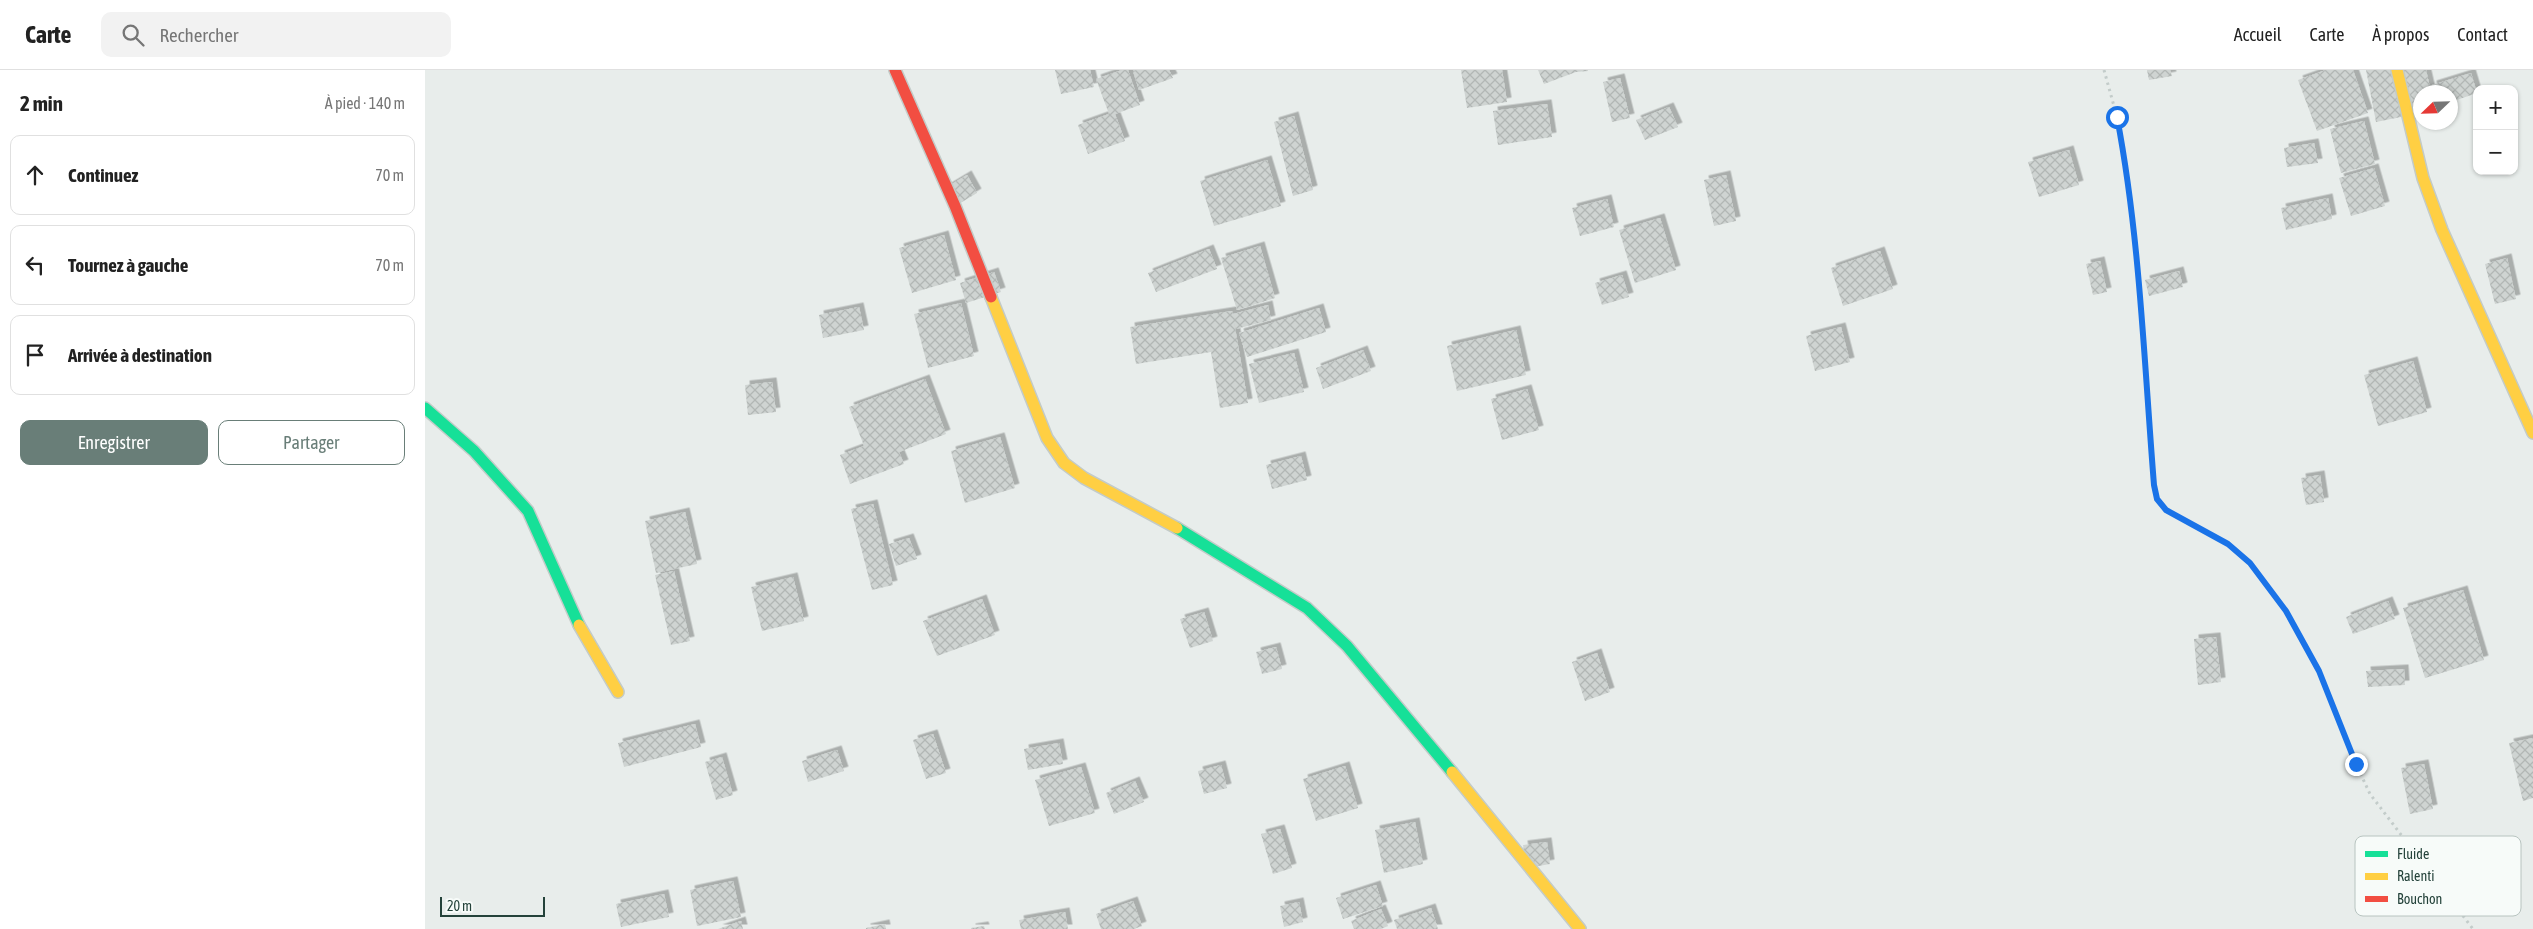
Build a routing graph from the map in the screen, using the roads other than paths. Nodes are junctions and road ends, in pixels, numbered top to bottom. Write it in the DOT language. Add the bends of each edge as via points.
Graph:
graph roads {
  1 [pos="895,70"];
  2 [pos="2397,70"];
  3 [pos="425,408"];
  4 [pos="2533,433"];
  5 [pos="617,692"];
  6 [pos="1580,929"];
  1 -- 6 [label="street" via="955,206 1047,438 1064,463 1084,478 1161,518 1307,608 1366,668"];
  2 -- 4 [label="street" via="2423,178 2442,230"];
  3 -- 5 [label="street" via="474,451 528,511 579,625"];
}
